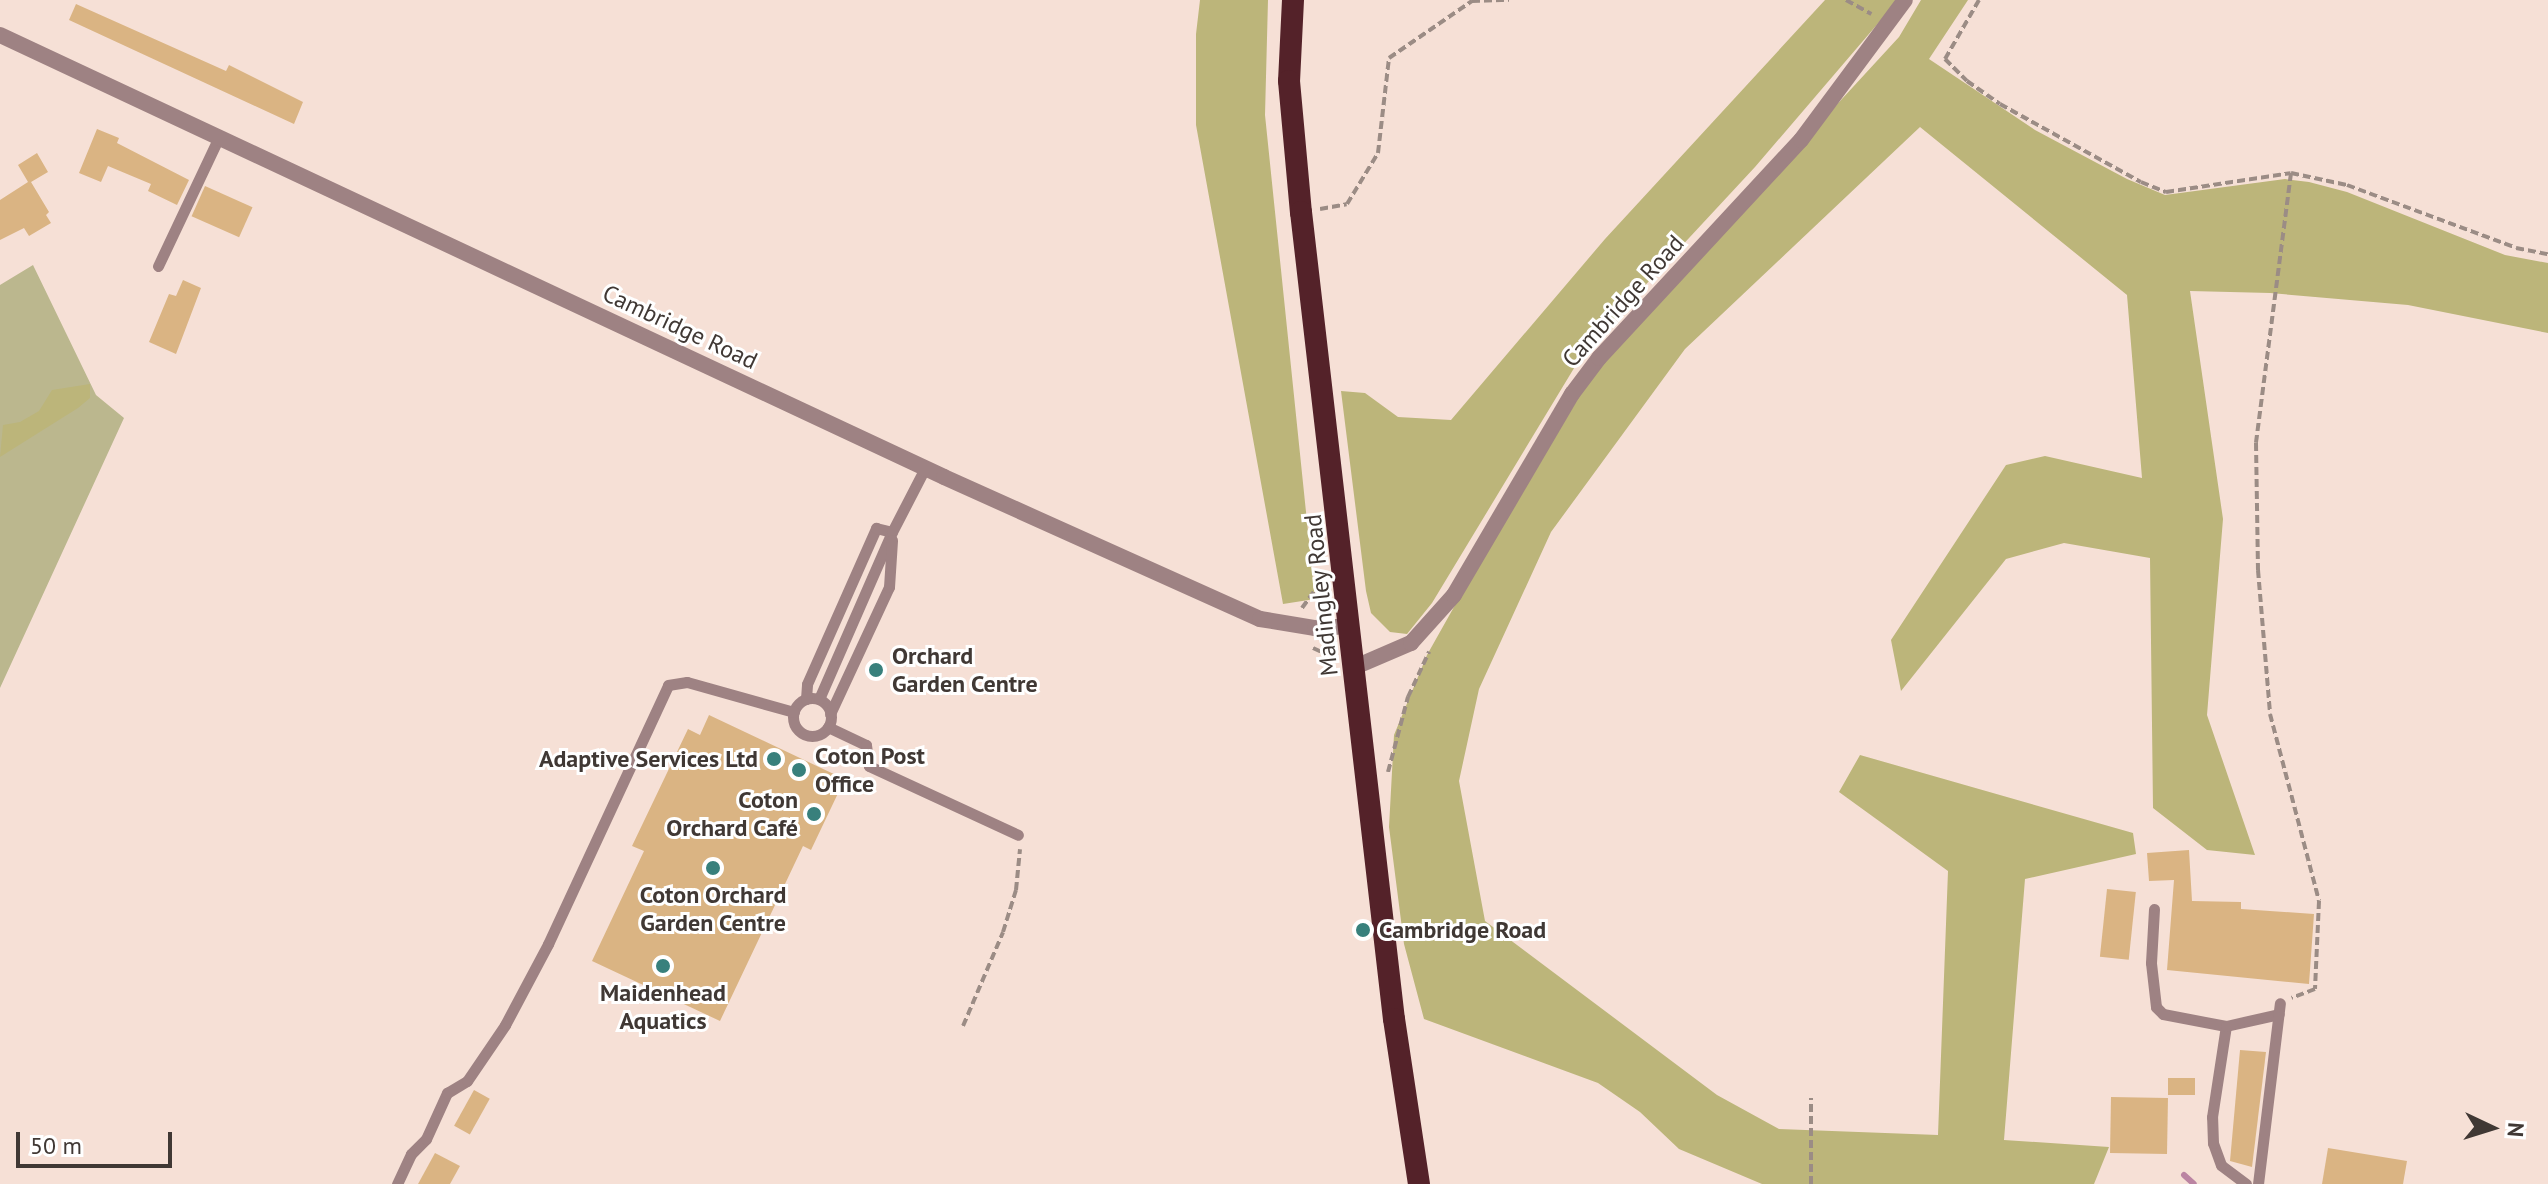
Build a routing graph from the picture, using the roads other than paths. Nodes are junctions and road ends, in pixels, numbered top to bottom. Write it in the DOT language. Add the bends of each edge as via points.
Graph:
graph roads {
  1 [pos="1293,0"];
  2 [pos="1905,0"];
  3 [pos="0,35"];
  4 [pos="218,139"];
  5 [pos="158,266"];
  6 [pos="925,468"];
  7 [pos="892,532"];
  8 [pos="1351,626"];
  9 [pos="1355,667"];
  10 [pos="812,699"];
  11 [pos="794,712"];
  12 [pos="829,720"];
  13 [pos="1018,835"];
  14 [pos="2154,909"];
  15 [pos="2226,1026"];
  16 [pos="397,1184"];
  17 [pos="1419,1184"];
  18 [pos="2246,1184"];
  19 [pos="2258,1184"];
  1 -- 8 [label="highway, Madingley Road" via="1289,81 1301,212"];
  2 -- 9 [label="street, Cambridge Road" via="1801,140 1599,358 1572,394 1454,595 1411,643"];
  3 -- 4 [label="street, Cambridge Road"];
  4 -- 5 [label="lane"];
  4 -- 6 [label="street, Cambridge Road"];
  6 -- 7 [label="lane"];
  6 -- 8 [label="street, Cambridge Road" via="1260,619 1315,628"];
  7 -- 10 [label="lane"];
  7 -- 12 [label="lane" via="889,587"];
  8 -- 9 [label="highway, Madingley Road"];
  9 -- 17 [label="highway, Madingley Road" via="1394,1019"];
  10 -- 11 [label="lane"];
  10 -- 12 [label="lane"];
  11 -- 12 [label="lane" via="794,724 802,733 819,735"];
  11 -- 16 [label="lane" via="687,682 668,685 505,1025 467,1081 447,1093"];
  12 -- 13 [label="lane" via="866,745 869,766"];
  14 -- 15 [label="lane" via="2151,977 2156,1007 2163,1014"];
  15 -- 18 [label="lane" via="2213,1143 2221,1165"];
  15 -- 19 [label="lane" via="2279,1008"];
}
